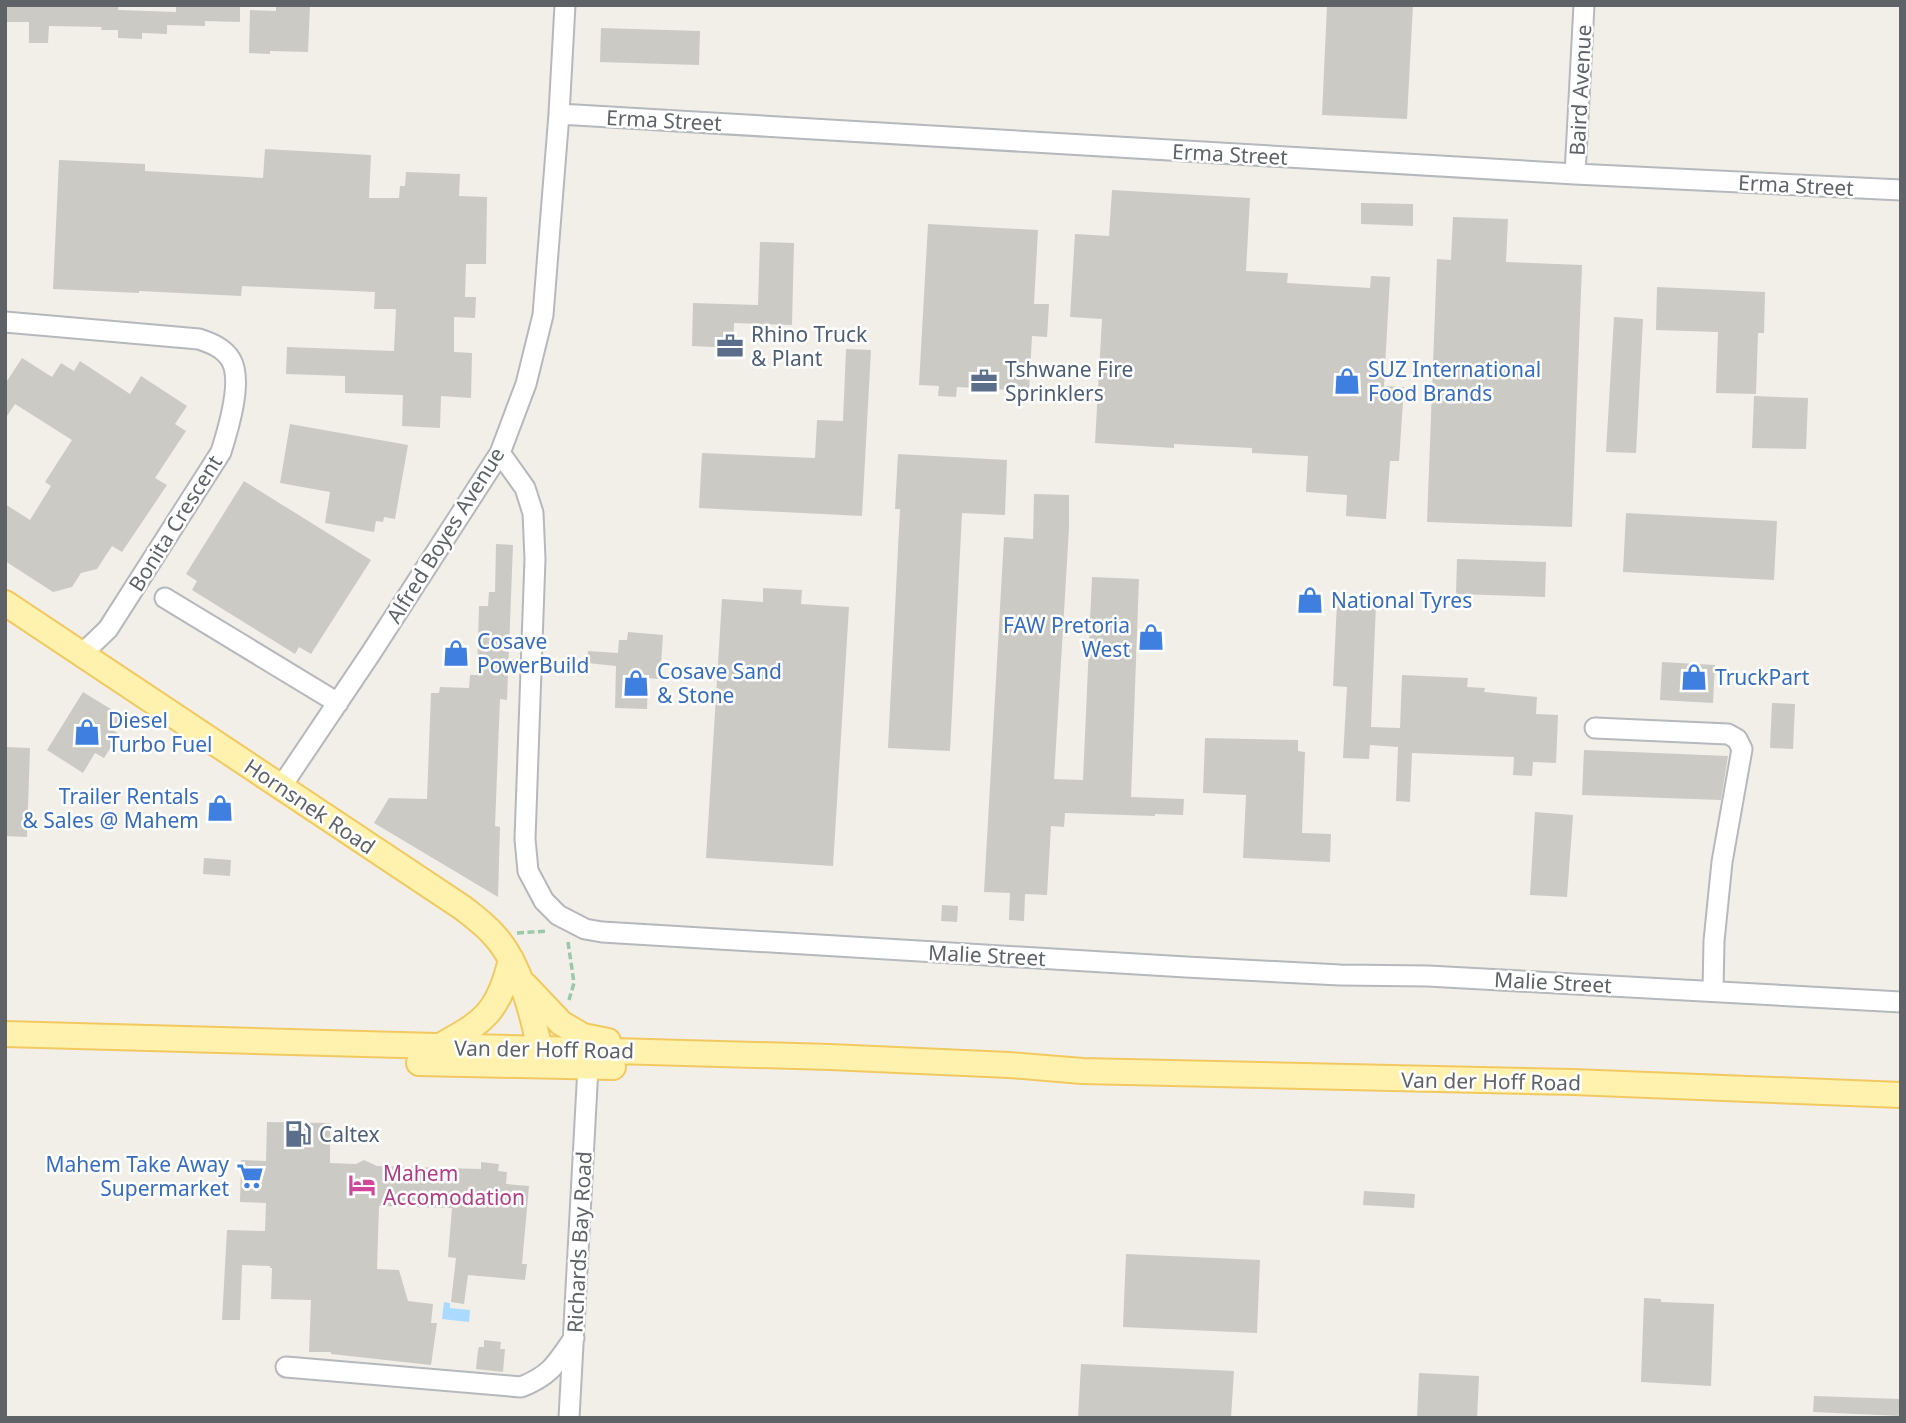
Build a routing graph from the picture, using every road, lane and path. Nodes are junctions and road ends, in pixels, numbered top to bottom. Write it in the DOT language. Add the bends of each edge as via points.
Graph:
graph roads {
  1 [pos="565,5"];
  2 [pos="1584,5"];
  3 [pos="559,114"];
  4 [pos="1575,174"];
  5 [pos="1901,191"];
  6 [pos="5,323"];
  7 [pos="500,453"];
  8 [pos="165,598"];
  9 [pos="5,603"];
  10 [pos="82,654"];
  11 [pos="338,702"];
  12 [pos="1595,727"];
  13 [pos="281,787"];
  14 [pos="576,929"];
  15 [pos="494,934"];
  16 [pos="511,959"];
  17 [pos="522,982"];
  18 [pos="1713,991"];
  19 [pos="1901,1002"];
  20 [pos="561,1023"];
  21 [pos="5,1034"];
  22 [pos="5,1045"];
  23 [pos="437,1047"];
  24 [pos="368,1051"];
  25 [pos="681,1054"];
  26 [pos="541,1057"];
  27 [pos="588,1066"];
  28 [pos="1082,1071"];
  29 [pos="1901,1096"];
  30 [pos="574,1338"];
  31 [pos="286,1367"];
  32 [pos="569,1418"];
  1 -- 3 [label="street, Alfred Boyes Avenue"];
  2 -- 4 [label="street, Baird Avenue"];
  3 -- 4 [label="street, Erma Street"];
  3 -- 7 [label="street, Alfred Boyes Avenue" via="542,315 526,384"];
  4 -- 5 [label="street, Erma Street"];
  6 -- 10 [label="street, Bonita Crescent" via="199,340 223,350 233,366 233,406 221,452 108,629"];
  7 -- 11 [label="street, Alfred Boyes Avenue"];
  7 -- 14 [label="street, Malie Street" via="525,488 533,513 528,872 544,901"];
  8 -- 11 [label="street"];
  9 -- 10 [label="main road, Hornsnek Road"];
  10 -- 13 [label="main road, Hornsnek Road"];
  11 -- 13 [label="street, Alfred Boyes Avenue"];
  12 -- 18 [label="street" via="1728,734 1742,749 1722,862"];
  13 -- 15 [label="main road, Hornsnek Road" via="463,908"];
  14 -- 15 [label="path"];
  14 -- 18 [label="street, Malie Street" via="1172,966"];
  14 -- 20 [label="path" via="574,984"];
  15 -- 16 [label="main road, Hornsnek Road"];
  16 -- 17 [label="main road, Hornsnek Road"];
  16 -- 23 [label="main road" via="502,990 482,1020"];
  17 -- 20 [label="main road"];
  17 -- 26 [label="main road, Hornsnek Road"];
  18 -- 19 [label="street, Malie Street"];
  20 -- 25 [label="main road" via="583,1035"];
  21 -- 24 [label="main road, Van der Hoff Road"];
  22 -- 24 [label="main road, Van der Hoff Road"];
  23 -- 24 [label="main road, Van der Hoff Road"];
  23 -- 26 [label="main road, Van der Hoff Road"];
  24 -- 26 [label="main road, Van der Hoff Road" via="432,1064"];
  25 -- 26 [label="main road, Van der Hoff Road"];
  25 -- 28 [label="main road, Van der Hoff Road" via="844,1057"];
  26 -- 27 [label="main road, Van der Hoff Road"];
  27 -- 28 [label="main road, Van der Hoff Road" via="951,1076"];
  27 -- 30 [label="street, Richards Bay Road"];
  28 -- 29 [label="main road, Van der Hoff Road"];
  30 -- 31 [label="street" via="546,1375 521,1387"];
  30 -- 32 [label="street, Richards Bay Road"];
}
